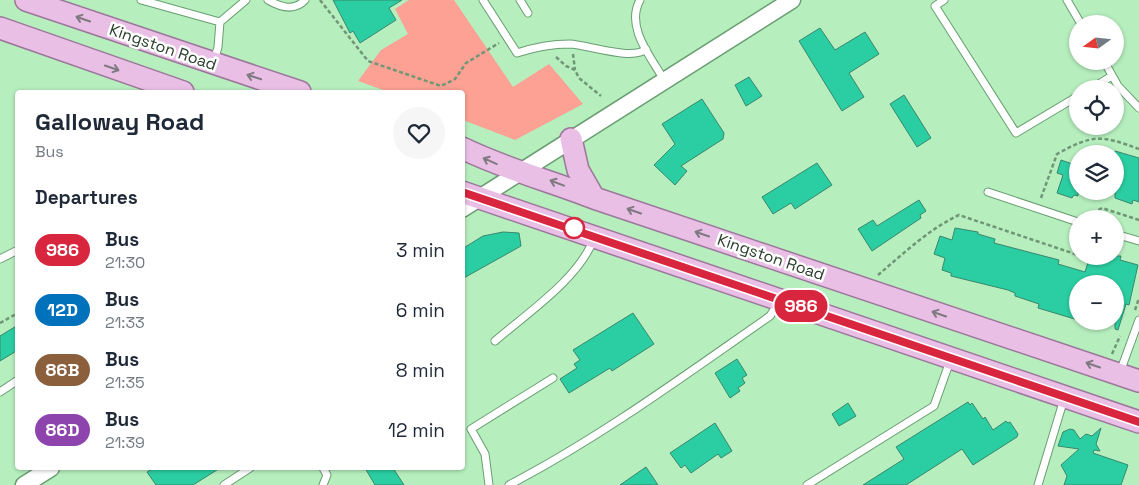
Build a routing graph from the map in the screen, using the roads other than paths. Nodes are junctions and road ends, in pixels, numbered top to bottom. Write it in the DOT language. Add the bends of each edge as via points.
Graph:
graph roads {
  1 [pos="26,0"];
  2 [pos="246,0"];
  3 [pos="268,0"];
  4 [pos="305,0"];
  5 [pos="483,0"];
  6 [pos="520,0"];
  7 [pos="640,0"];
  8 [pos="792,0"];
  9 [pos="944,0"];
  10 [pos="1067,0"];
  11 [pos="145,1"];
  12 [pos="528,13"];
  13 [pos="1076,15"];
  14 [pos="220,22"];
  15 [pos="0,28"];
  16 [pos="646,49"];
  17 [pos="213,64"];
  18 [pos="1109,70"];
  19 [pos="1112,76"];
  20 [pos="664,80"];
  21 [pos="1105,80"];
  22 [pos="177,90"];
  23 [pos="294,90"];
  24 [pos="1069,101"];
  25 [pos="1139,108"];
  26 [pos="571,139"];
  27 [pos="465,150"];
  28 [pos="518,172"];
  29 [pos="988,192"];
  30 [pos="471,194"];
  31 [pos="594,198"];
  32 [pos="1069,219"];
  33 [pos="594,235"];
  34 [pos="1124,237"];
  35 [pos="1139,241"];
  36 [pos="15,252"];
  37 [pos="0,259"];
  38 [pos="781,299"];
  39 [pos="1139,320"];
  40 [pos="1136,332"];
  41 [pos="495,341"];
  42 [pos="952,358"];
  43 [pos="1119,374"];
  44 [pos="553,378"];
  45 [pos="1139,381"];
  46 [pos="15,382"];
  47 [pos="0,392"];
  48 [pos="1064,396"];
  49 [pos="1139,422"];
  50 [pos="48,470"];
  51 [pos="247,470"];
  52 [pos="324,470"];
  53 [pos="24,485"];
  54 [pos="224,485"];
  55 [pos="323,485"];
  56 [pos="489,485"];
  57 [pos="509,485"];
  58 [pos="807,485"];
  59 [pos="1038,485"];
  17 -- 1 [label="main road, Kingston Road, one-way"];
  2 -- 14 [label="lane"];
  3 -- 4 [label="lane" via="287,8"];
  5 -- 16 [label="lane" via="517,53 542,45 572,44 628,53"];
  6 -- 12 [label="lane"];
  7 -- 16 [label="lane" via="635,8 635,18"];
  8 -- 20 [label="street"];
  9 -- 24 [label="lane" via="935,6 1016,133"];
  10 -- 13 [label="lane"];
  11 -- 14 [label="lane"];
  14 -- 17 [label="lane"];
  15 -- 22 [label="main road, one-way"];
  16 -- 20 [label="lane"];
  23 -- 17 [label="main road, Kingston Road, one-way"];
  18 -- 19 [label="lane"];
  19 -- 21 [label="lane"];
  19 -- 25 [label="lane"];
  20 -- 26 [label="street"];
  26 -- 28 [label="street"];
  26 -- 31 [label="main road" via="578,170"];
  28 -- 27 [label="main road, Kingston Road, one-way"];
  28 -- 30 [label="street"];
  31 -- 28 [label="main road, Kingston Road, one-way"];
  29 -- 32 [label="lane"];
  30 -- 33 [label="main road"];
  43 -- 31 [label="main road, Kingston Road, one-way"];
  33 -- 38 [label="main road"];
  33 -- 41 [label="lane" via="588,255"];
  34 -- 35 [label="lane"];
  36 -- 37 [label="lane"];
  38 -- 42 [label="main road"];
  38 -- 57 [label="lane" via="770,316 668,387 540,469"];
  39 -- 40 [label="lane"];
  40 -- 43 [label="lane"];
  42 -- 48 [label="main road"];
  42 -- 58 [label="lane" via="934,406"];
  43 -- 45 [label="main road, Kingston Road"];
  44 -- 56 [label="lane" via="471,429 485,454"];
  46 -- 47 [label="lane"];
  48 -- 49 [label="main road"];
  48 -- 59 [label="lane"];
  50 -- 53 [label="street"];
  51 -- 54 [label="lane"];
  52 -- 55 [label="lane"];
}
